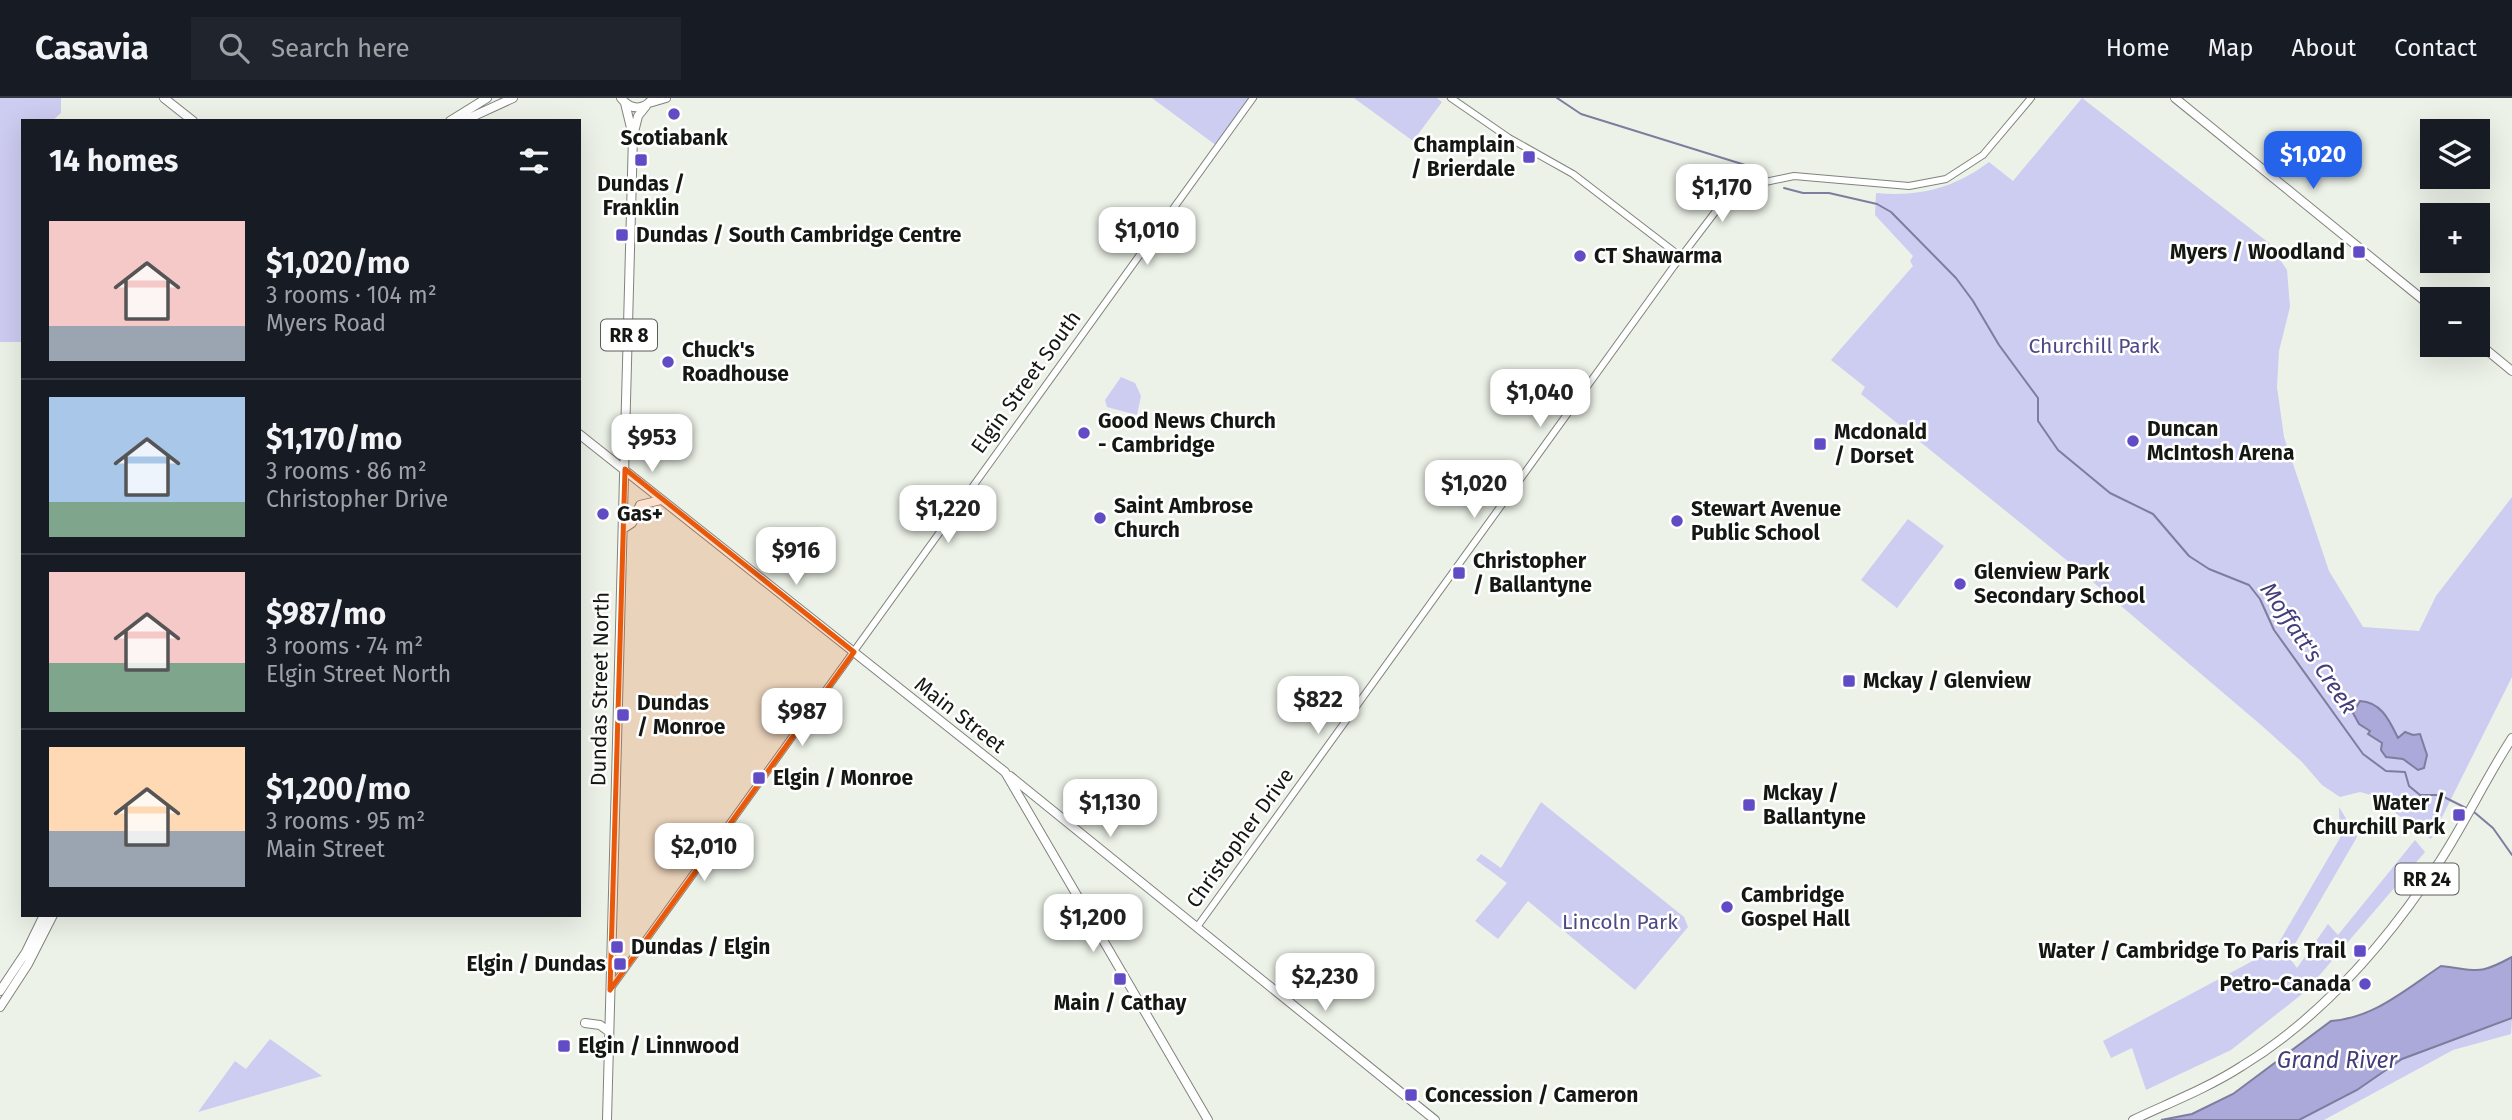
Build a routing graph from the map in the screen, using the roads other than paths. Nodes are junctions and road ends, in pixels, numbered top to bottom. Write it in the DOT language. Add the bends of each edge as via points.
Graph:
graph roads {
  1 [pos="164,98"];
  2 [pos="487,98"];
  3 [pos="513,98"];
  4 [pos="666,98"];
  5 [pos="1253,98"];
  6 [pos="1451,98"];
  7 [pos="2031,98"];
  8 [pos="2175,98"];
  9 [pos="622,100"];
  10 [pos="649,102"];
  11 [pos="190,119"];
  12 [pos="453,119"];
  13 [pos="467,119"];
  14 [pos="633,136"];
  15 [pos="1681,257"];
  16 [pos="2420,297"];
  17 [pos="2490,354"];
  18 [pos="2512,371"];
  19 [pos="581,436"];
  20 [pos="625,469"];
  21 [pos="661,500"];
  22 [pos="623,529"];
  23 [pos="854,652"];
  24 [pos="2512,738"];
  25 [pos="1005,772"];
  26 [pos="43,917"];
  27 [pos="52,917"];
  28 [pos="1197,927"];
  29 [pos="610,990"];
  30 [pos="0,991"];
  31 [pos="0,1007"];
  32 [pos="585,1023"];
  33 [pos="608,1031"];
  34 [pos="607,1120"];
  35 [pos="1208,1120"];
  36 [pos="1435,1120"];
  37 [pos="2133,1120"];
  1 -- 11 [label="main road"];
  2 -- 12 [label="main road"];
  3 -- 13 [label="main road"];
  4 -- 10 [label="main road"];
  5 -- 23 [label="street, Elgin Street South"];
  6 -- 15 [label="street" via="1573,174"];
  7 -- 15 [label="street, Christopher Drive" via="1983,155 1946,179 1909,186 1802,176 1758,182 1725,202"];
  8 -- 16 [label="main road"];
  9 -- 10 [label="main road" via="633,107"];
  9 -- 14 [label="main road, RR 8"];
  10 -- 14 [label="main road, RR 8" via="638,116"];
  14 -- 20 [label="main road, RR 8"];
  15 -- 28 [label="street, Christopher Drive"];
  17 -- 18 [label="main road"];
  19 -- 20 [label="main road, Main Street"];
  20 -- 21 [label="main road, Main Street"];
  20 -- 22 [label="main road, Dundas Street North / RR 8"];
  21 -- 22 [label="main road" via="640,505 632,523"];
  21 -- 23 [label="main road, Main Street"];
  22 -- 29 [label="main road, Dundas Street North / RR 8"];
  23 -- 25 [label="main road, Main Street"];
  23 -- 29 [label="street, Elgin Street South"];
  24 -- 37 [label="main road, RR 24" via="2441,860 2385,936 2318,1008 2242,1067"];
  25 -- 28 [label="main road"];
  25 -- 35 [label="main road, Main Street"];
  26 -- 30 [label="main road"];
  27 -- 31 [label="main road"];
  28 -- 36 [label="main road"];
  29 -- 33 [label="main road, Dundas Street North / RR 8"];
  32 -- 33 [label="main road"];
  33 -- 34 [label="main road, Dundas Street North / RR 8"];
}
